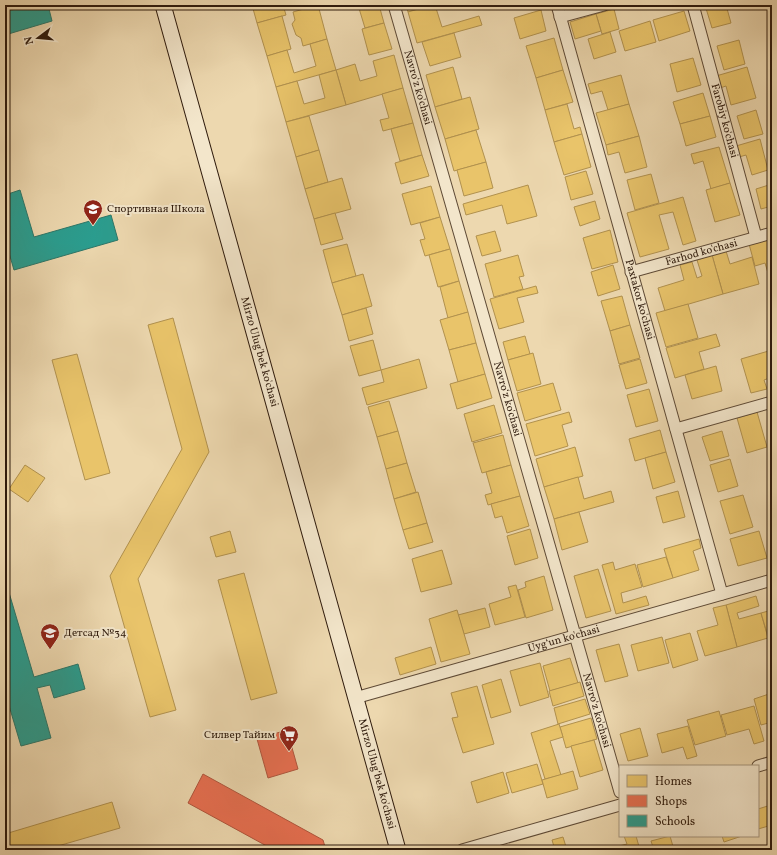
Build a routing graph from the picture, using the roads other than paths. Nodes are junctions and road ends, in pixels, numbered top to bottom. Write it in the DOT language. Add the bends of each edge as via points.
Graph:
graph roads {
  1 [pos="163,5"];
  2 [pos="394,5"];
  3 [pos="557,5"];
  4 [pos="604,5"];
  5 [pos="693,5"];
  6 [pos="560,17"];
  7 [pos="772,233"];
  8 [pos="756,237"];
  9 [pos="631,272"];
  10 [pos="772,402"];
  11 [pos="676,429"];
  12 [pos="772,580"];
  13 [pos="722,594"];
  14 [pos="574,636"];
  15 [pos="355,698"];
  16 [pos="772,762"];
  17 [pos="759,766"];
  18 [pos="619,789"];
  19 [pos="619,805"];
  20 [pos="398,850"];
  21 [pos="462,850"];
  1 -- 15 [label="main road, Mirzo Ulug'bek ko'chasi"];
  2 -- 14 [label="street, Navro‘z ko'chasi"];
  3 -- 6 [label="street, Paxtakor ko'chasi"];
  4 -- 6 [label="street"];
  5 -- 8 [label="street, Farobiy ko'chasi"];
  6 -- 9 [label="street, Paxtakor ko'chasi"];
  7 -- 8 [label="street, Farhod ko'chasi"];
  8 -- 9 [label="street, Farhod ko'chasi"];
  9 -- 11 [label="street, Paxtakor ko'chasi"];
  10 -- 11 [label="street"];
  11 -- 13 [label="street, Paxtakor ko'chasi"];
  12 -- 13 [label="street, Uyg‘un ko'chasi"];
  13 -- 14 [label="street, Uyg‘un ko'chasi"];
  14 -- 15 [label="street, Uyg‘un ko'chasi"];
  14 -- 18 [label="street, Navro‘z ko'chasi"];
  15 -- 20 [label="main road, Mirzo Ulug‘bek ko'chasi"];
  16 -- 17 [label="street"];
  19 -- 21 [label="street"];
}
